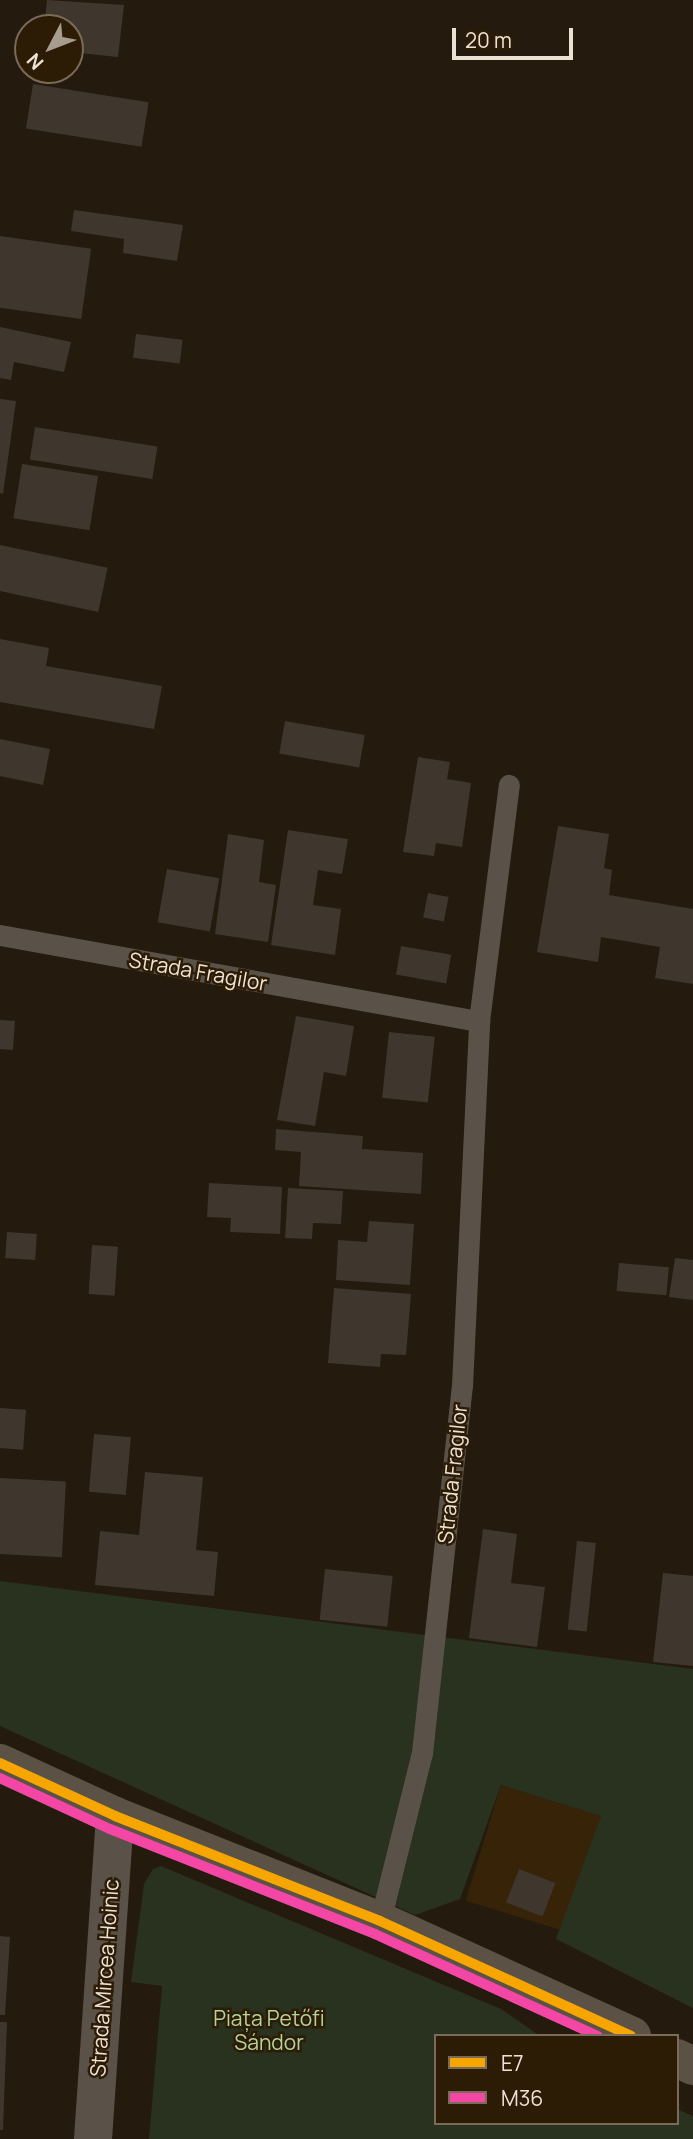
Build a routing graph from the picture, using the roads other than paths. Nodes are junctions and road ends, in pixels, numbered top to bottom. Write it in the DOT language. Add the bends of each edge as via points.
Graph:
graph roads {
  1 [pos="509,785"];
  2 [pos="0,935"];
  3 [pos="479,1021"];
  4 [pos="0,1763"];
  5 [pos="115,1816"];
  6 [pos="380,1921"];
  7 [pos="628,2034"];
  8 [pos="93,2139"];
  1 -- 3 [label="lane, Strada Fragilor"];
  2 -- 3 [label="lane, Strada Fragilor"];
  3 -- 6 [label="lane, Strada Fragilor" via="462,1387 422,1754"];
  4 -- 5 [label="main road"];
  5 -- 6 [label="main road"];
  5 -- 8 [label="street, Strada Mircea Hoinic"];
  6 -- 7 [label="main road"];
}
